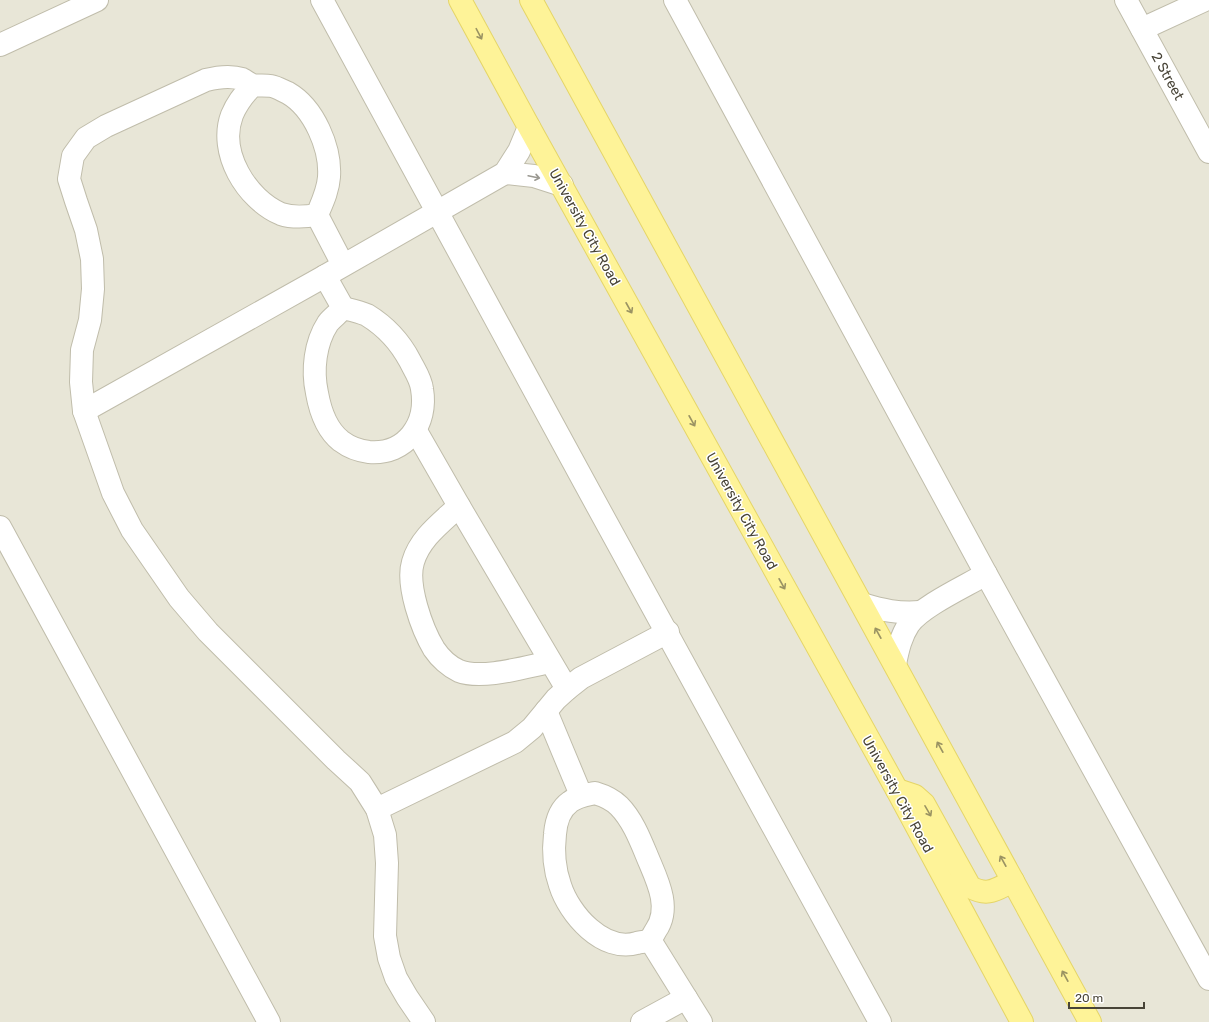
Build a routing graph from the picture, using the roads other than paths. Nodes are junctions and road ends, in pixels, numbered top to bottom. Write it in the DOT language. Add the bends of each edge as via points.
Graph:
graph roads {
  1 [pos="98,0"];
  2 [pos="322,0"];
  3 [pos="460,0"];
  4 [pos="532,0"];
  5 [pos="675,0"];
  6 [pos="1126,0"];
  7 [pos="1205,0"];
  8 [pos="1142,29"];
  9 [pos="0,45"];
  10 [pos="253,84"];
  11 [pos="529,127"];
  12 [pos="1209,152"];
  13 [pos="505,173"];
  14 [pos="562,185"];
  15 [pos="437,213"];
  16 [pos="318,215"];
  17 [pos="334,271"];
  18 [pos="343,308"];
  19 [pos="84,411"];
  20 [pos="416,430"];
  21 [pos="459,506"];
  22 [pos="3,539"];
  23 [pos="986,574"];
  24 [pos="862,604"];
  25 [pos="920,612"];
  26 [pos="668,632"];
  27 [pos="550,662"];
  28 [pos="895,664"];
  29 [pos="567,689"];
  30 [pos="546,711"];
  31 [pos="897,790"];
  32 [pos="581,795"];
  33 [pos="377,809"];
  34 [pos="1013,881"];
  35 [pos="650,940"];
  36 [pos="1209,978"];
  37 [pos="686,998"];
  38 [pos="269,1022"];
  39 [pos="424,1022"];
  40 [pos="642,1022"];
  41 [pos="701,1022"];
  42 [pos="880,1022"];
  43 [pos="1022,1022"];
  44 [pos="1090,1022"];
  1 -- 9 [label="street"];
  2 -- 15 [label="street"];
  3 -- 11 [label="main road, University City Road, one-way"];
  4 -- 24 [label="main road"];
  5 -- 23 [label="street"];
  6 -- 8 [label="street, 2 Street"];
  7 -- 8 [label="street"];
  8 -- 12 [label="street, 2 Street"];
  10 -- 16 [label="street" via="272,86 303,104 323,137 329,177"];
  10 -- 16 [label="street" via="240,98 232,116 229,135 231,154 240,175 250,192 265,205 282,214 302,218"];
  10 -- 19 [label="street" via="230,77 206,80 106,126 86,138 73,156 69,179 86,230 92,259 90,320 82,350 81,382"];
  11 -- 13 [label="street" via="519,151"];
  11 -- 14 [label="main road, University City Road"];
  13 -- 14 [label="street, one-way" via="534,176"];
  13 -- 15 [label="street"];
  14 -- 31 [label="main road, University City Road, one-way"];
  15 -- 17 [label="street"];
  15 -- 26 [label="street"];
  16 -- 17 [label="street"];
  17 -- 18 [label="street"];
  17 -- 19 [label="street"];
  18 -- 20 [label="street" via="366,315 386,329 403,348 422,388 423,410"];
  18 -- 20 [label="street" via="328,323 319,342 315,363 315,385 319,405 328,425 341,441 359,451 380,453 400,447"];
  19 -- 33 [label="street" via="114,494 132,530 179,598 208,632 360,782"];
  20 -- 21 [label="street"];
  21 -- 27 [label="street"];
  21 -- 27 [label="street" via="431,532 420,546 412,563 410,581 414,600 435,650 446,663 459,671 476,675"];
  22 -- 38 [label="street"];
  23 -- 25 [label="street"];
  23 -- 36 [label="street"];
  24 -- 25 [label="street" via="891,612"];
  28 -- 24 [label="main road, one-way"];
  25 -- 28 [label="street" via="910,622 903,635"];
  26 -- 29 [label="street" via="581,678"];
  26 -- 42 [label="street"];
  27 -- 29 [label="street"];
  34 -- 28 [label="main road, one-way"];
  29 -- 30 [label="street"];
  30 -- 32 [label="street"];
  30 -- 33 [label="street" via="532,728 515,742"];
  31 -- 34 [label="main road, one-way" via="915,796 924,804 970,886 979,892 988,892"];
  31 -- 43 [label="main road, University City Road"];
  32 -- 35 [label="street" via="595,793 608,797 619,806 640,838 663,901 663,914"];
  32 -- 35 [label="street" via="569,802 560,813 556,826 555,866 560,886 569,905 597,936 614,944 632,945"];
  33 -- 39 [label="street" via="386,836 385,936 389,958 396,978"];
  44 -- 34 [label="main road, one-way"];
  35 -- 37 [label="street"];
  37 -- 40 [label="street"];
  37 -- 41 [label="street"];
}
